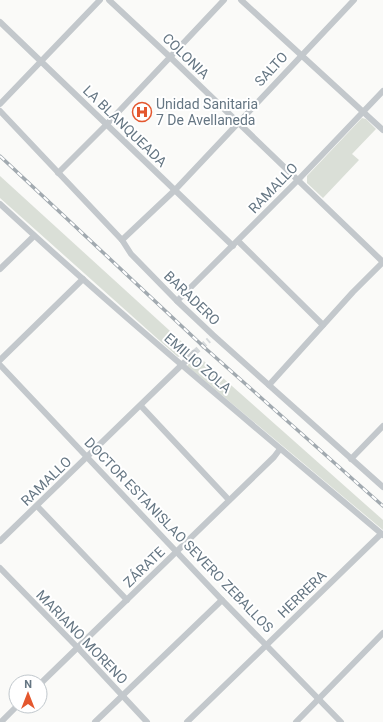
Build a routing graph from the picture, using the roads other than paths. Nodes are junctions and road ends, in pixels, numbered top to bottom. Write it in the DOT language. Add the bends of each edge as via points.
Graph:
graph roads {
  1 [pos="100,0"];
  2 [pos="109,0"];
  3 [pos="224,0"];
  4 [pos="241,0"];
  5 [pos="354,0"];
  6 [pos="0,22"];
  7 [pos="301,55"];
  8 [pos="170,56"];
  9 [pos="41,62"];
  10 [pos="383,91"];
  11 [pos="0,104"];
  12 [pos="0,111"];
  13 [pos="363,111"];
  14 [pos="238,122"];
  15 [pos="106,125"];
  16 [pos="383,130"];
  17 [pos="58,173"];
  18 [pos="298,180"];
  19 [pos="175,190"];
  20 [pos="0,204"];
  21 [pos="34,236"];
  22 [pos="122,240"];
  23 [pos="236,243"];
  24 [pos="383,262"];
  25 [pos="0,269"];
  26 [pos="83,280"];
  27 [pos="177,301"];
  28 [pos="324,325"];
  29 [pos="194,353"];
  30 [pos="0,360"];
  31 [pos="0,365"];
  32 [pos="181,365"];
  33 [pos="269,385"];
  34 [pos="141,406"];
  35 [pos="383,426"];
  36 [pos="280,449"];
  37 [pos="87,457"];
  38 [pos="351,459"];
  39 [pos="383,487"];
  40 [pos="229,500"];
  41 [pos="37,506"];
  42 [pos="382,535"];
  43 [pos="0,541"];
  44 [pos="177,551"];
  45 [pos="0,568"];
  46 [pos="127,600"];
  47 [pos="222,600"];
  48 [pos="383,633"];
  49 [pos="267,644"];
  50 [pos="78,648"];
  51 [pos="48,676"];
  52 [pos="122,696"];
  53 [pos="318,699"];
  54 [pos="9,714"];
  55 [pos="1,722"];
  56 [pos="95,722"];
  57 [pos="147,722"];
  58 [pos="188,722"];
  59 [pos="296,722"];
  60 [pos="341,722"];
  1 -- 9 [label="street"];
  2 -- 8 [label="street, COLONIA"];
  3 -- 8 [label="street"];
  4 -- 7 [label="street"];
  5 -- 7 [label="street, SALTO"];
  6 -- 9 [label="street, LA BLANQUEADA"];
  7 -- 13 [label="street"];
  7 -- 14 [label="street, SALTO"];
  8 -- 14 [label="street, COLONIA"];
  8 -- 15 [label="street"];
  9 -- 11 [label="street"];
  9 -- 15 [label="street, LA BLANQUEADA"];
  10 -- 13 [label="street, RAMALLO"];
  12 -- 17 [label="street, BARADERO"];
  13 -- 16 [label="street"];
  13 -- 18 [label="street, RAMALLO"];
  14 -- 18 [label="street, COLONIA"];
  14 -- 19 [label="street, SALTO"];
  15 -- 17 [label="street"];
  15 -- 19 [label="street, LA BLANQUEADA"];
  17 -- 22 [label="street, BARADERO"];
  18 -- 23 [label="street, RAMALLO"];
  18 -- 24 [label="street, COLONIA"];
  19 -- 22 [label="street, SALTO"];
  19 -- 23 [label="street, LA BLANQUEADA"];
  20 -- 21 [label="street, EMILIO ZOLA"];
  21 -- 25 [label="street"];
  21 -- 26 [label="street, EMILIO ZOLA"];
  22 -- 27 [label="street, BARADERO" via="130,254"];
  23 -- 27 [label="street, RAMALLO"];
  23 -- 28 [label="street, LA BLANQUEADA"];
  24 -- 28 [label="street"];
  26 -- 30 [label="street"];
  26 -- 32 [label="street, EMILIO ZOLA"];
  27 -- 33 [label="street, BARADERO" via="211,338"];
  28 -- 33 [label="street"];
  29 -- 32 [label="street, RAMALLO"];
  31 -- 37 [label="street, DOCTOR ESTANISLAO SEVERO ZEBALLOS"];
  32 -- 34 [label="street, RAMALLO"];
  32 -- 36 [label="street, EMILIO ZOLA"];
  33 -- 38 [label="street, BARADERO"];
  34 -- 37 [label="street, RAMALLO"];
  34 -- 40 [label="street"];
  35 -- 38 [label="street"];
  36 -- 40 [label="street, ZÁRATE"];
  36 -- 42 [label="street, EMILIO ZOLA"];
  37 -- 41 [label="street, RAMALLO"];
  37 -- 44 [label="street, DOCTOR ESTANISLAO SEVERO ZEBALLOS"];
  38 -- 39 [label="street, BARADERO"];
  40 -- 44 [label="street, ZÁRATE"];
  41 -- 43 [label="street, RAMALLO"];
  41 -- 46 [label="street"];
  42 -- 49 [label="street, HERRERA"];
  44 -- 46 [label="street, ZÁRATE"];
  44 -- 47 [label="street, DOCTOR ESTANISLAO SEVERO ZEBALLOS"];
  45 -- 50 [label="street, MARIANO MORENO"];
  46 -- 50 [label="street, ZÁRATE"];
  47 -- 49 [label="street, DOCTOR ESTANISLAO SEVERO ZEBALLOS"];
  47 -- 52 [label="street"];
  48 -- 53 [label="street"];
  49 -- 53 [label="street, DOCTOR ESTANISLAO SEVERO ZEBALLOS"];
  49 -- 58 [label="street, HERRERA"];
  50 -- 51 [label="street, ZÁRATE"];
  50 -- 52 [label="street, MARIANO MORENO"];
  52 -- 56 [label="street"];
  52 -- 57 [label="street, MARIANO MORENO"];
  53 -- 59 [label="street"];
  53 -- 60 [label="street, DOCTOR ESTANISLAO SEVERO ZEBALLOS"];
  54 -- 55 [label="street"];
}
